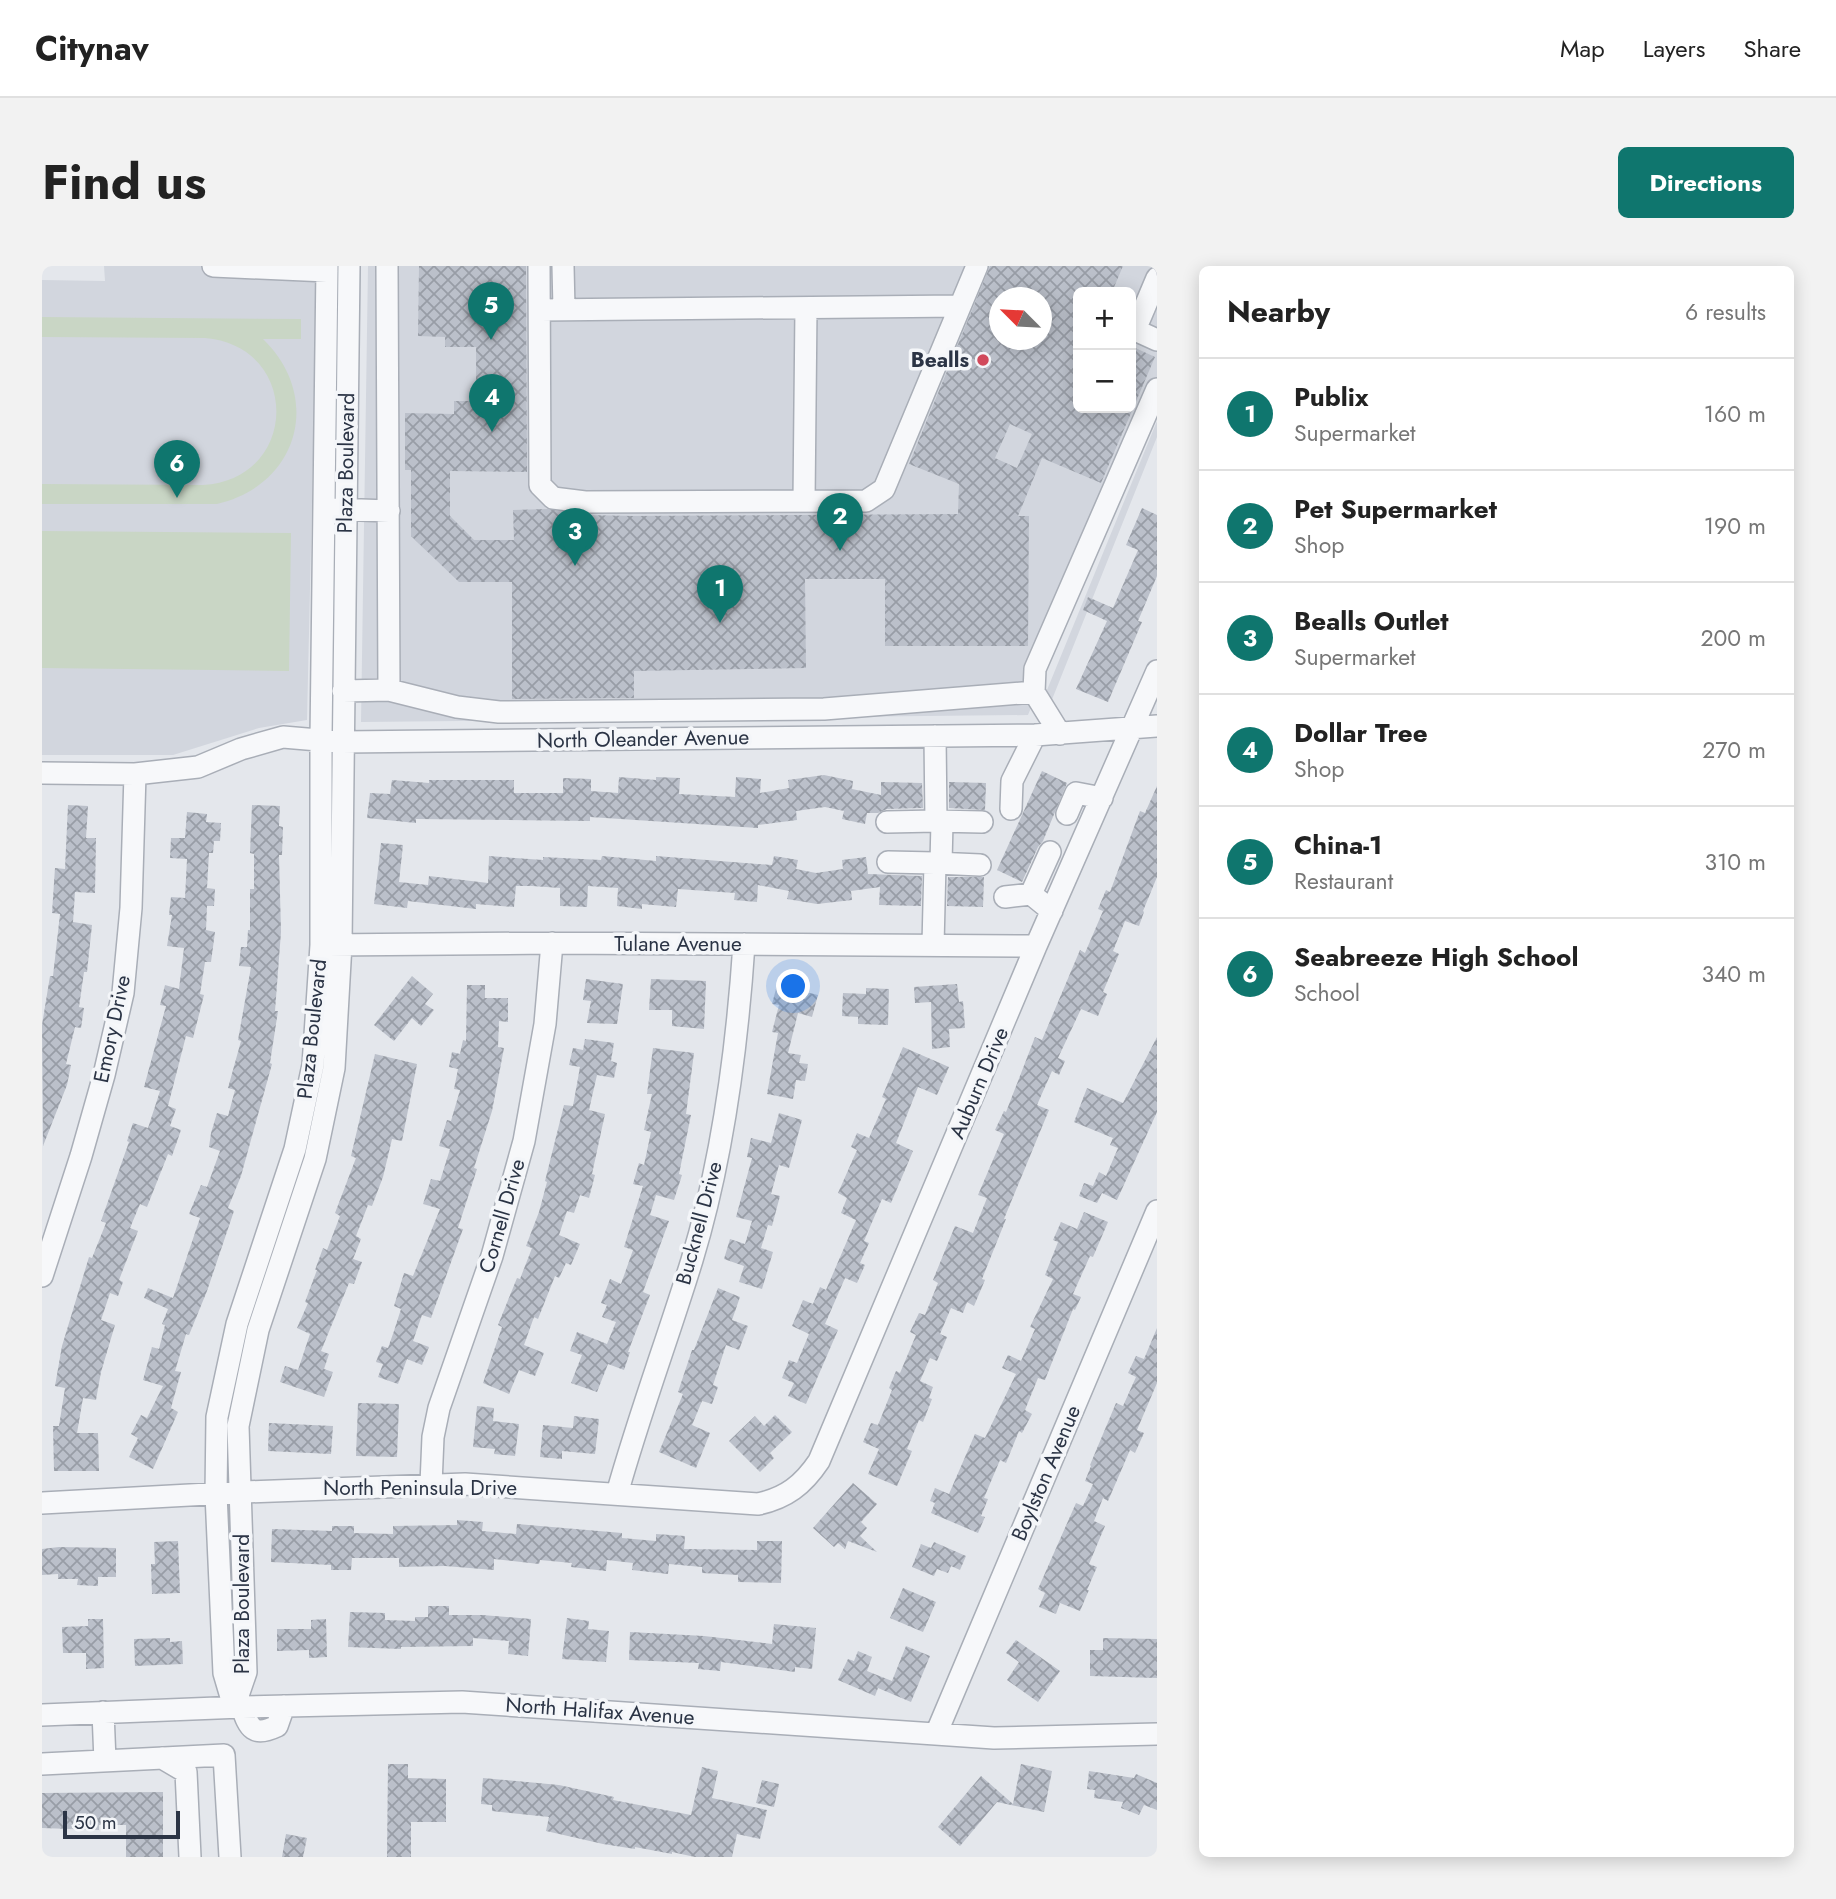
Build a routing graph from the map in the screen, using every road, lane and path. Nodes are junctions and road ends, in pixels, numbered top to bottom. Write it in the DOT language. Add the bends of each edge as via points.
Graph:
graph roads {
  1 [pos="213,266"];
  2 [pos="349,266"];
  3 [pos="387,266"];
  4 [pos="540,266"];
  5 [pos="564,266"];
  6 [pos="977,266"];
  7 [pos="327,268"];
  8 [pos="1157,278"];
  9 [pos="960,306"];
  10 [pos="806,308"];
  11 [pos="564,309"];
  12 [pos="540,310"];
  13 [pos="1157,340"];
  14 [pos="1157,389"];
  15 [pos="804,501"];
  16 [pos="324,509"];
  17 [pos="345,509"];
  18 [pos="388,511"];
  19 [pos="1157,671"];
  20 [pos="389,690"];
  21 [pos="343,691"];
  22 [pos="1034,692"];
  23 [pos="1157,726"];
  24 [pos="1134,727"];
  25 [pos="1060,734"];
  26 [pos="1035,735"];
  27 [pos="935,736"];
  28 [pos="321,739"];
  29 [pos="342,742"];
  30 [pos="42,773"];
  31 [pos="135,774"];
  32 [pos="1102,798"];
  33 [pos="1011,808"];
  34 [pos="1067,814"];
  35 [pos="887,822"];
  36 [pos="939,822"];
  37 [pos="982,822"];
  38 [pos="1050,852"];
  39 [pos="888,862"];
  40 [pos="938,863"];
  41 [pos="980,865"];
  42 [pos="1031,894"];
  43 [pos="1005,897"];
  44 [pos="1052,911"];
  45 [pos="552,943"];
  46 [pos="331,944"];
  47 [pos="744,944"];
  48 [pos="933,945"];
  49 [pos="1036,946"];
  50 [pos="1157,1212"];
  51 [pos="42,1276"];
  52 [pos="431,1484"];
  53 [pos="794,1490"];
  54 [pos="241,1492"];
  55 [pos="216,1494"];
  56 [pos="617,1494"];
  57 [pos="42,1503"];
  58 [pos="238,1707"];
  59 [pos="103,1712"];
  60 [pos="42,1715"];
  61 [pos="936,1734"];
  62 [pos="1157,1734"];
  63 [pos="162,1758"];
  64 [pos="105,1761"];
  65 [pos="42,1764"];
  66 [pos="190,1857"];
  67 [pos="230,1857"];
  1 -- 7 [label="street"];
  2 -- 17 [label="street, Plaza Boulevard"];
  3 -- 18 [label="street"];
  4 -- 5 [label="street"];
  4 -- 12 [label="street"];
  5 -- 11 [label="street"];
  6 -- 9 [label="street"];
  7 -- 16 [label="street, Plaza Boulevard"];
  8 -- 13 [label="street" via="1135,330"];
  9 -- 10 [label="street"];
  9 -- 15 [label="street" via="884,489 866,501"];
  10 -- 11 [label="street"];
  10 -- 15 [label="street"];
  11 -- 12 [label="street"];
  12 -- 15 [label="street" via="540,485 553,498 584,502"];
  14 -- 22 [label="street" via="1035,669"];
  16 -- 17 [label="street"];
  16 -- 28 [label="street, Plaza Boulevard"];
  17 -- 18 [label="street"];
  17 -- 21 [label="street, Plaza Boulevard"];
  18 -- 20 [label="street"];
  19 -- 24 [label="street, Auburn Drive"];
  20 -- 21 [label="street"];
  20 -- 22 [label="street" via="499,712 824,709"];
  21 -- 29 [label="street, Plaza Boulevard"];
  22 -- 25 [label="street"];
  23 -- 24 [label="street, North Oleander Avenue"];
  24 -- 25 [label="street, North Oleander Avenue"];
  24 -- 32 [label="street, Auburn Drive"];
  25 -- 26 [label="street, North Oleander Avenue"];
  26 -- 27 [label="street, North Oleander Avenue"];
  26 -- 33 [label="street" via="1012,781"];
  27 -- 29 [label="street, North Oleander Avenue"];
  27 -- 36 [label="street"];
  28 -- 29 [label="street, North Oleander Avenue"];
  28 -- 31 [label="street, North Oleander Avenue" via="283,737 198,767"];
  28 -- 46 [label="street, Plaza Boulevard"];
  29 -- 46 [label="street, Plaza Boulevard"];
  30 -- 31 [label="street, North Oleander Avenue"];
  31 -- 51 [label="street, Emory Drive" via="123,993 81,1156"];
  32 -- 34 [label="street" via="1076,793"];
  32 -- 44 [label="street, Auburn Drive"];
  35 -- 36 [label="street"];
  36 -- 37 [label="street"];
  36 -- 40 [label="street"];
  38 -- 42 [label="street"];
  39 -- 40 [label="street"];
  40 -- 41 [label="street"];
  40 -- 48 [label="street"];
  42 -- 43 [label="street"];
  42 -- 44 [label="street"];
  44 -- 49 [label="street, Auburn Drive"];
  45 -- 46 [label="street, Tulane Avenue"];
  45 -- 47 [label="street, Tulane Avenue"];
  45 -- 52 [label="street, Cornell Drive" via="545,1024 524,1141 492,1256 439,1408"];
  46 -- 54 [label="street, Plaza Boulevard" via="334,1068 315,1159 258,1330 238,1426"];
  46 -- 55 [label="street, Plaza Boulevard" via="295,1149 237,1324 217,1418"];
  47 -- 48 [label="street, Tulane Avenue"];
  47 -- 56 [label="street, Bucknell Drive" via="736,1046 710,1191 693,1259"];
  48 -- 49 [label="street, Tulane Avenue"];
  49 -- 53 [label="street, Auburn Drive" via="819,1461"];
  50 -- 61 [label="street, Boylston Avenue"];
  52 -- 54 [label="street, North Peninsula Drive"];
  52 -- 56 [label="street, North Peninsula Drive"];
  53 -- 56 [label="street, North Peninsula Drive" via="758,1504"];
  54 -- 55 [label="street, North Peninsula Drive"];
  54 -- 58 [label="street, Plaza Boulevard" via="246,1672"];
  55 -- 57 [label="street, North Peninsula Drive"];
  55 -- 58 [label="street, Plaza Boulevard" via="224,1673"];
  58 -- 59 [label="street, North Halifax Avenue"];
  58 -- 61 [label="street, North Halifax Avenue" via="462,1702"];
  59 -- 60 [label="street, North Halifax Avenue"];
  59 -- 64 [label="street"];
  61 -- 62 [label="street, North Halifax Avenue" via="994,1738"];
  63 -- 64 [label="street"];
  63 -- 66 [label="street" via="186,1772"];
  63 -- 67 [label="street" via="224,1755"];
  64 -- 65 [label="street"];
}
